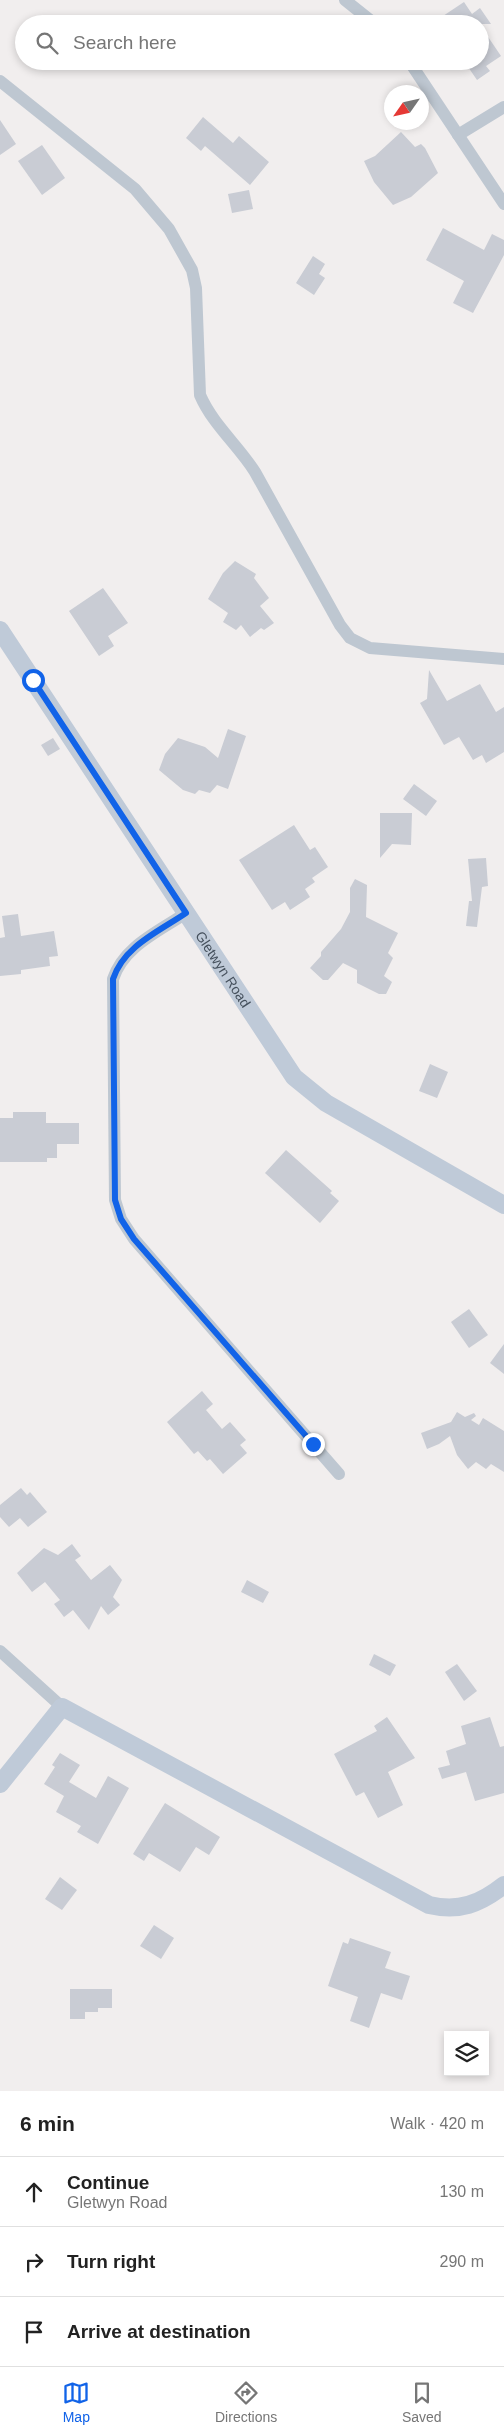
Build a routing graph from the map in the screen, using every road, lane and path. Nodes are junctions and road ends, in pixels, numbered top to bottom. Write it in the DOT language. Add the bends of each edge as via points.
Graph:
graph roads {
  1 [pos="345,0"];
  2 [pos="364,15"];
  3 [pos="416,70"];
  4 [pos="0,81"];
  5 [pos="504,107"];
  6 [pos="458,135"];
  7 [pos="504,204"];
  8 [pos="0,630"];
  9 [pos="504,659"];
  10 [pos="186,913"];
  11 [pos="504,1205"];
  12 [pos="339,1474"];
  13 [pos="0,1651"];
  14 [pos="62,1707"];
  15 [pos="0,1784"];
  16 [pos="504,1885"];
  1 -- 2 [label="street"];
  3 -- 6 [label="street"];
  4 -- 9 [label="street" via="135,189 169,229 192,270 196,288 200,396 206,409 255,472 350,638 370,648"];
  5 -- 6 [label="street"];
  6 -- 7 [label="street"];
  8 -- 10 [label="street, Gletwyn Road"];
  10 -- 11 [label="street, Gletwyn Road" via="285,1065 306,1089"];
  10 -- 12 [label="street" via="126,953 113,979 115,1200 121,1219 134,1239"];
  13 -- 14 [label="street"];
  14 -- 15 [label="street"];
  14 -- 16 [label="street" via="429,1905 445,1909 477,1904"];
}
